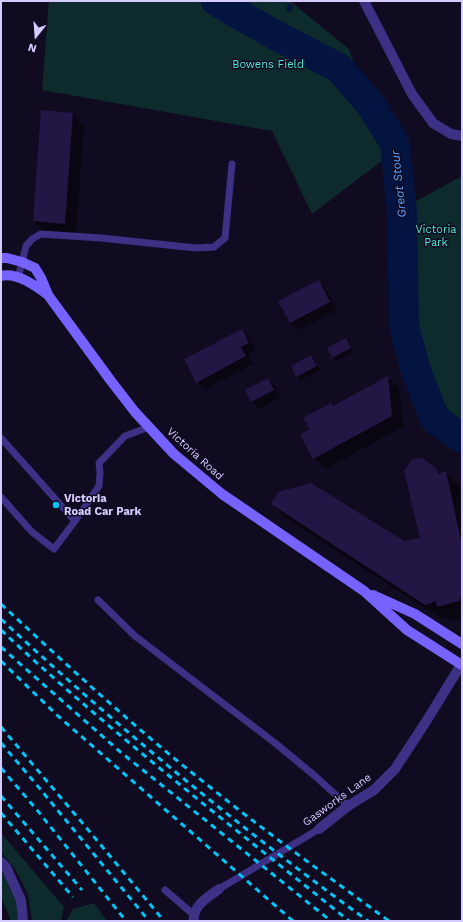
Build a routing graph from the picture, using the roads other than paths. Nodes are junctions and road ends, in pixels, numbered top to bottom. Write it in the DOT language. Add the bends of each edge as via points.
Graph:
graph roads {
  1 [pos="364,1"];
  2 [pos="462,136"];
  3 [pos="232,164"];
  4 [pos="1,258"];
  5 [pos="22,262"];
  6 [pos="1,276"];
  7 [pos="18,278"];
  8 [pos="48,295"];
  9 [pos="149,427"];
  10 [pos="1,438"];
  11 [pos="1,497"];
  12 [pos="75,521"];
  13 [pos="364,591"];
  14 [pos="98,600"];
  15 [pos="462,644"];
  16 [pos="462,664"];
  17 [pos="348,806"];
  18 [pos="319,829"];
  19 [pos="1,862"];
  20 [pos="219,889"];
  21 [pos="165,890"];
  22 [pos="194,918"];
  23 [pos="24,921"];
  1 -- 2 [label="street" via="412,94 433,123 451,134"];
  3 -- 5 [label="lane" via="226,238 214,247 196,248 41,234 26,246"];
  4 -- 5 [label="street, Victoria Road"];
  5 -- 7 [label="lane"];
  5 -- 8 [label="street, Victoria Road" via="34,268"];
  6 -- 7 [label="street, Victoria Road"];
  7 -- 8 [label="street, Victoria Road" via="31,282"];
  8 -- 9 [label="street, Victoria Road" via="111,381"];
  9 -- 12 [label="lane" via="124,436 99,462 99,486"];
  9 -- 13 [label="street, Victoria Road" via="174,454 222,494"];
  10 -- 12 [label="lane"];
  11 -- 12 [label="lane" via="32,532 54,548"];
  13 -- 15 [label="street, Victoria Road" via="415,614"];
  13 -- 16 [label="street, Victoria Road" via="407,630"];
  14 -- 17 [label="lane" via="135,636 275,743"];
  16 -- 17 [label="street, Gasworks Lane" via="395,769 374,790"];
  17 -- 18 [label="street, Gasworks Lane"];
  18 -- 20 [label="lane, Gasworks Lane"];
  19 -- 23 [label="street" via="6,867 21,900"];
  20 -- 22 [label="street, Gasworks Lane" via="202,902"];
  21 -- 22 [label="lane"];
}
